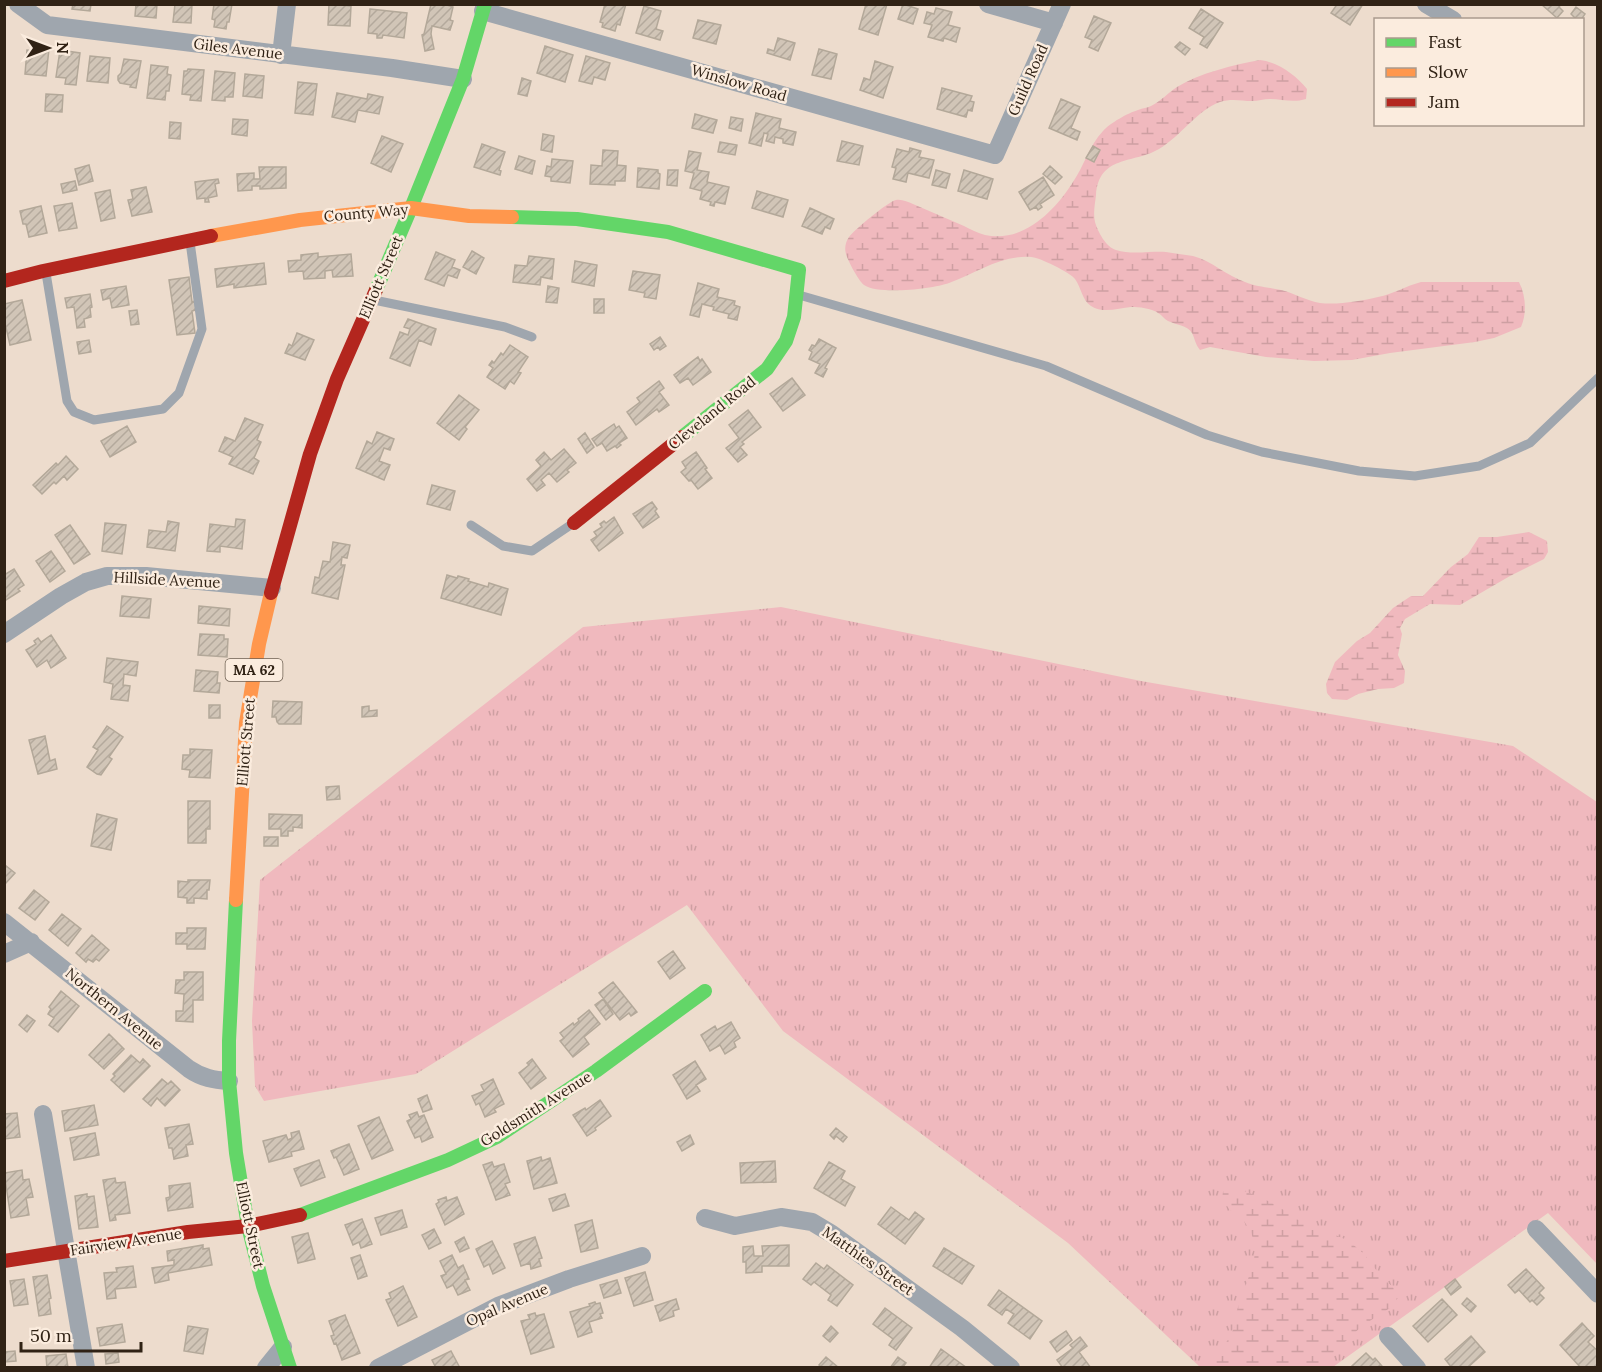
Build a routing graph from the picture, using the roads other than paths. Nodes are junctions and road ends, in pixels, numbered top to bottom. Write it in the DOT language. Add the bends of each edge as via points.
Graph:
graph roads {
  1 [pos="18,4"];
  2 [pos="286,4"];
  3 [pos="988,4"];
  4 [pos="1062,4"];
  5 [pos="1426,4"];
  6 [pos="484,8"];
  7 [pos="1450,18"];
  8 [pos="1054,23"];
  9 [pos="281,55"];
  10 [pos="463,79"];
  11 [pos="995,155"];
  12 [pos="411,208"];
  13 [pos="190,240"];
  14 [pos="46,270"];
  15 [pos="799,270"];
  16 [pos="4,281"];
  17 [pos="797,295"];
  18 [pos="371,300"];
  19 [pos="532,337"];
  20 [pos="1598,378"];
  21 [pos="574,523"];
  22 [pos="471,525"];
  23 [pos="272,588"];
  24 [pos="4,634"];
  25 [pos="4,922"];
  26 [pos="31,942"];
  27 [pos="4,954"];
  28 [pos="705,991"];
  29 [pos="229,1081"];
  30 [pos="43,1114"];
  31 [pos="705,1218"];
  32 [pos="248,1226"];
  33 [pos="1536,1229"];
  34 [pos="67,1252"];
  35 [pos="642,1256"];
  36 [pos="4,1262"];
  37 [pos="1598,1294"];
  38 [pos="1388,1336"];
  39 [pos="283,1347"];
  40 [pos="86,1368"];
  41 [pos="266,1368"];
  42 [pos="290,1368"];
  43 [pos="378,1368"];
  44 [pos="1011,1368"];
  45 [pos="1417,1368"];
  1 -- 9 [label="street, Giles Avenue" via="47,25"];
  2 -- 9 [label="street"];
  3 -- 8 [label="street"];
  4 -- 8 [label="street, Guild Road"];
  5 -- 7 [label="street"];
  6 -- 10 [label="street, Elliott Street / MA 62"];
  6 -- 11 [label="street, Winslow Road"];
  8 -- 11 [label="street, Guild Road"];
  9 -- 10 [label="street, Giles Avenue"];
  10 -- 12 [label="street, Elliott Street / MA 62"];
  12 -- 13 [label="street, County Way" via="300,220"];
  12 -- 15 [label="street, County Way" via="469,216 577,219 668,232"];
  12 -- 18 [label="street, Elliott Street / MA 62"];
  13 -- 14 [label="street, County Way"];
  13 -- 14 [label="lane" via="202,329 179,393 163,409 94,420 74,412 67,401"];
  14 -- 16 [label="street, County Way"];
  15 -- 17 [label="street, Cleveland Road"];
  17 -- 20 [label="lane" via="1046,366 1207,435 1262,452 1359,471 1415,476 1479,466 1530,443"];
  17 -- 21 [label="street, Cleveland Road" via="786,341 767,369"];
  18 -- 19 [label="lane" via="505,327"];
  18 -- 23 [label="street, Elliott Street / MA 62" via="310,453"];
  21 -- 22 [label="lane" via="532,550 503,546"];
  23 -- 24 [label="street, Hillside Avenue" via="107,576 61,596"];
  23 -- 29 [label="street, Elliott Street / MA 62" via="246,723"];
  25 -- 26 [label="street, Northern Avenue"];
  26 -- 27 [label="street"];
  26 -- 29 [label="street, Northern Avenue" via="189,1070 212,1080"];
  28 -- 32 [label="street, Goldsmith Avenue" via="497,1137 448,1160 297,1216"];
  29 -- 32 [label="street, Elliott Street / MA 62"];
  30 -- 34 [label="street"];
  31 -- 44 [label="street, Matthies Street" via="735,1226 781,1217 812,1222 962,1328"];
  32 -- 34 [label="street, Fairview Avenue"];
  32 -- 39 [label="street, Elliott Street / MA 62"];
  33 -- 37 [label="street"];
  34 -- 36 [label="street, Fairview Avenue"];
  34 -- 40 [label="street"];
  35 -- 43 [label="street, Opal Avenue" via="498,1306"];
  38 -- 45 [label="street"];
  39 -- 41 [label="street"];
  39 -- 42 [label="street, Elliott Street / MA 62"];
}
